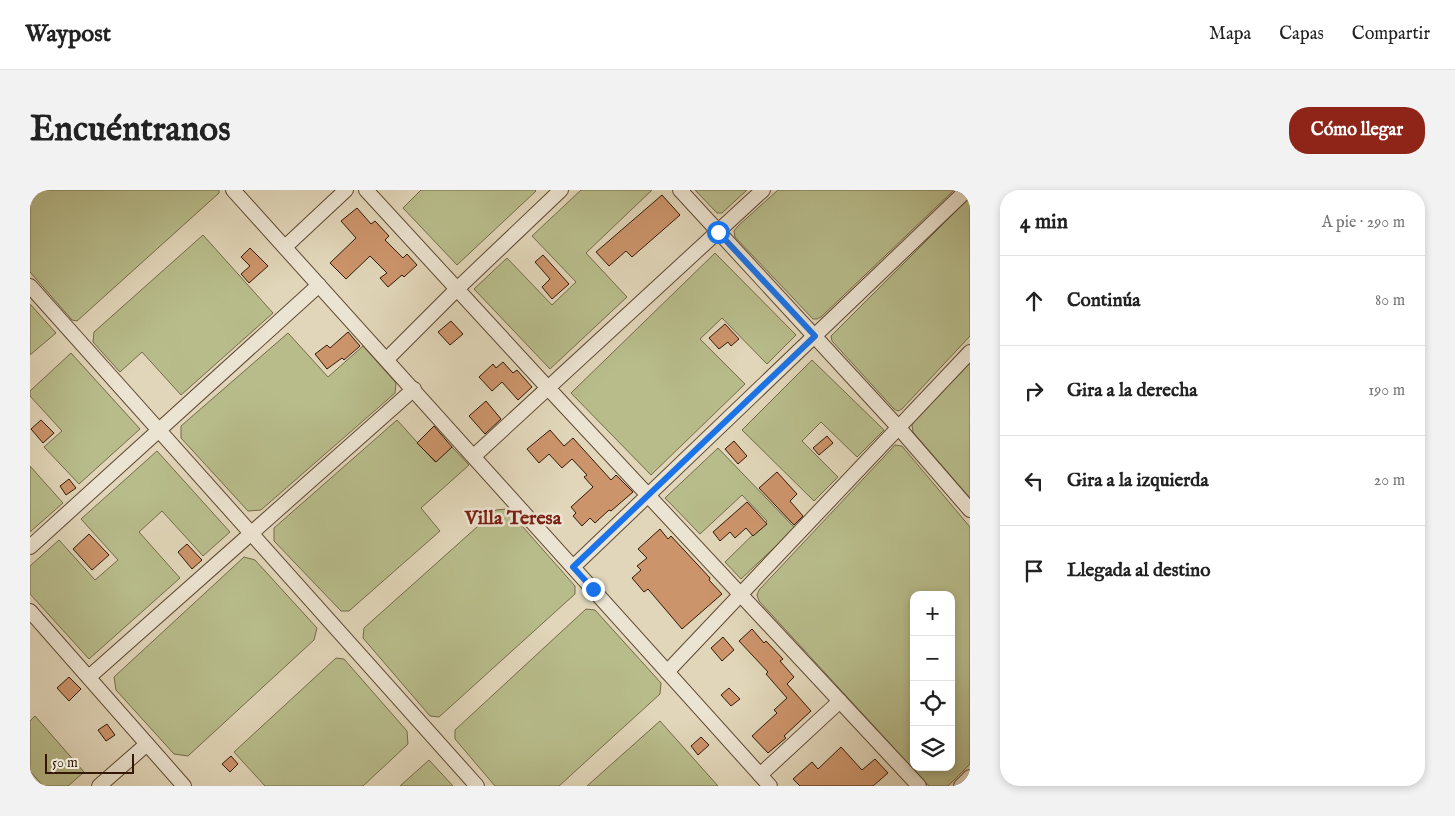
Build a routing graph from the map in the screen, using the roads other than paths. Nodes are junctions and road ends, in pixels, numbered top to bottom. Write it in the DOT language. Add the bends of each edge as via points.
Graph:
graph roads {
  1 [pos="233,190"];
  2 [pos="346,190"];
  3 [pos="366,190"];
  4 [pos="561,190"];
  5 [pos="680,190"];
  6 [pos="763,190"];
  7 [pos="968,190"];
  8 [pos="718,232"];
  9 [pos="285,247"];
  10 [pos="319,285"];
  11 [pos="30,286"];
  12 [pos="457,289"];
  13 [pos="815,336"];
  14 [pos="970,352"];
  15 [pos="387,359"];
  16 [pos="548,388"];
  17 [pos="414,389"];
  18 [pos="899,428"];
  19 [pos="159,430"];
  20 [pos="474,456"];
  21 [pos="648,496"];
  22 [pos="970,510"];
  23 [pos="251,533"];
  24 [pos="30,547"];
  25 [pos="573,567"];
  26 [pos="740,594"];
  27 [pos="30,611"];
  28 [pos="667,672"];
  29 [pos="89,678"];
  30 [pos="840,701"];
  31 [pos="147,744"];
  32 [pos="760,775"];
  33 [pos="970,778"];
  34 [pos="99,786"];
  35 [pos="184,786"];
  36 [pos="477,786"];
  37 [pos="770,786"];
  38 [pos="919,786"];
  39 [pos="961,786"];
  1 -- 9 [label="street"];
  2 -- 9 [label="street"];
  3 -- 12 [label="street"];
  4 -- 12 [label="street"];
  5 -- 8 [label="street"];
  6 -- 8 [label="street"];
  7 -- 13 [label="street"];
  8 -- 13 [label="street"];
  8 -- 16 [label="street"];
  9 -- 10 [label="street"];
  10 -- 15 [label="street"];
  10 -- 19 [label="street"];
  11 -- 19 [label="street"];
  12 -- 15 [label="street"];
  12 -- 16 [label="street"];
  13 -- 18 [label="street"];
  13 -- 21 [label="street"];
  14 -- 18 [label="street"];
  15 -- 17 [label="street"];
  16 -- 20 [label="street"];
  16 -- 21 [label="street"];
  17 -- 20 [label="street"];
  17 -- 23 [label="street"];
  18 -- 22 [label="street"];
  18 -- 26 [label="street"];
  19 -- 23 [label="street"];
  19 -- 24 [label="street"];
  20 -- 25 [label="street"];
  21 -- 25 [label="street"];
  21 -- 26 [label="street"];
  23 -- 29 [label="street"];
  23 -- 36 [label="street"];
  25 -- 28 [label="street"];
  26 -- 28 [label="street"];
  26 -- 30 [label="street"];
  27 -- 29 [label="street"];
  28 -- 32 [label="street"];
  29 -- 31 [label="street"];
  30 -- 32 [label="street"];
  30 -- 38 [label="street"];
  31 -- 34 [label="street"];
  31 -- 35 [label="street"];
  32 -- 37 [label="street"];
  33 -- 39 [label="street"];
}
